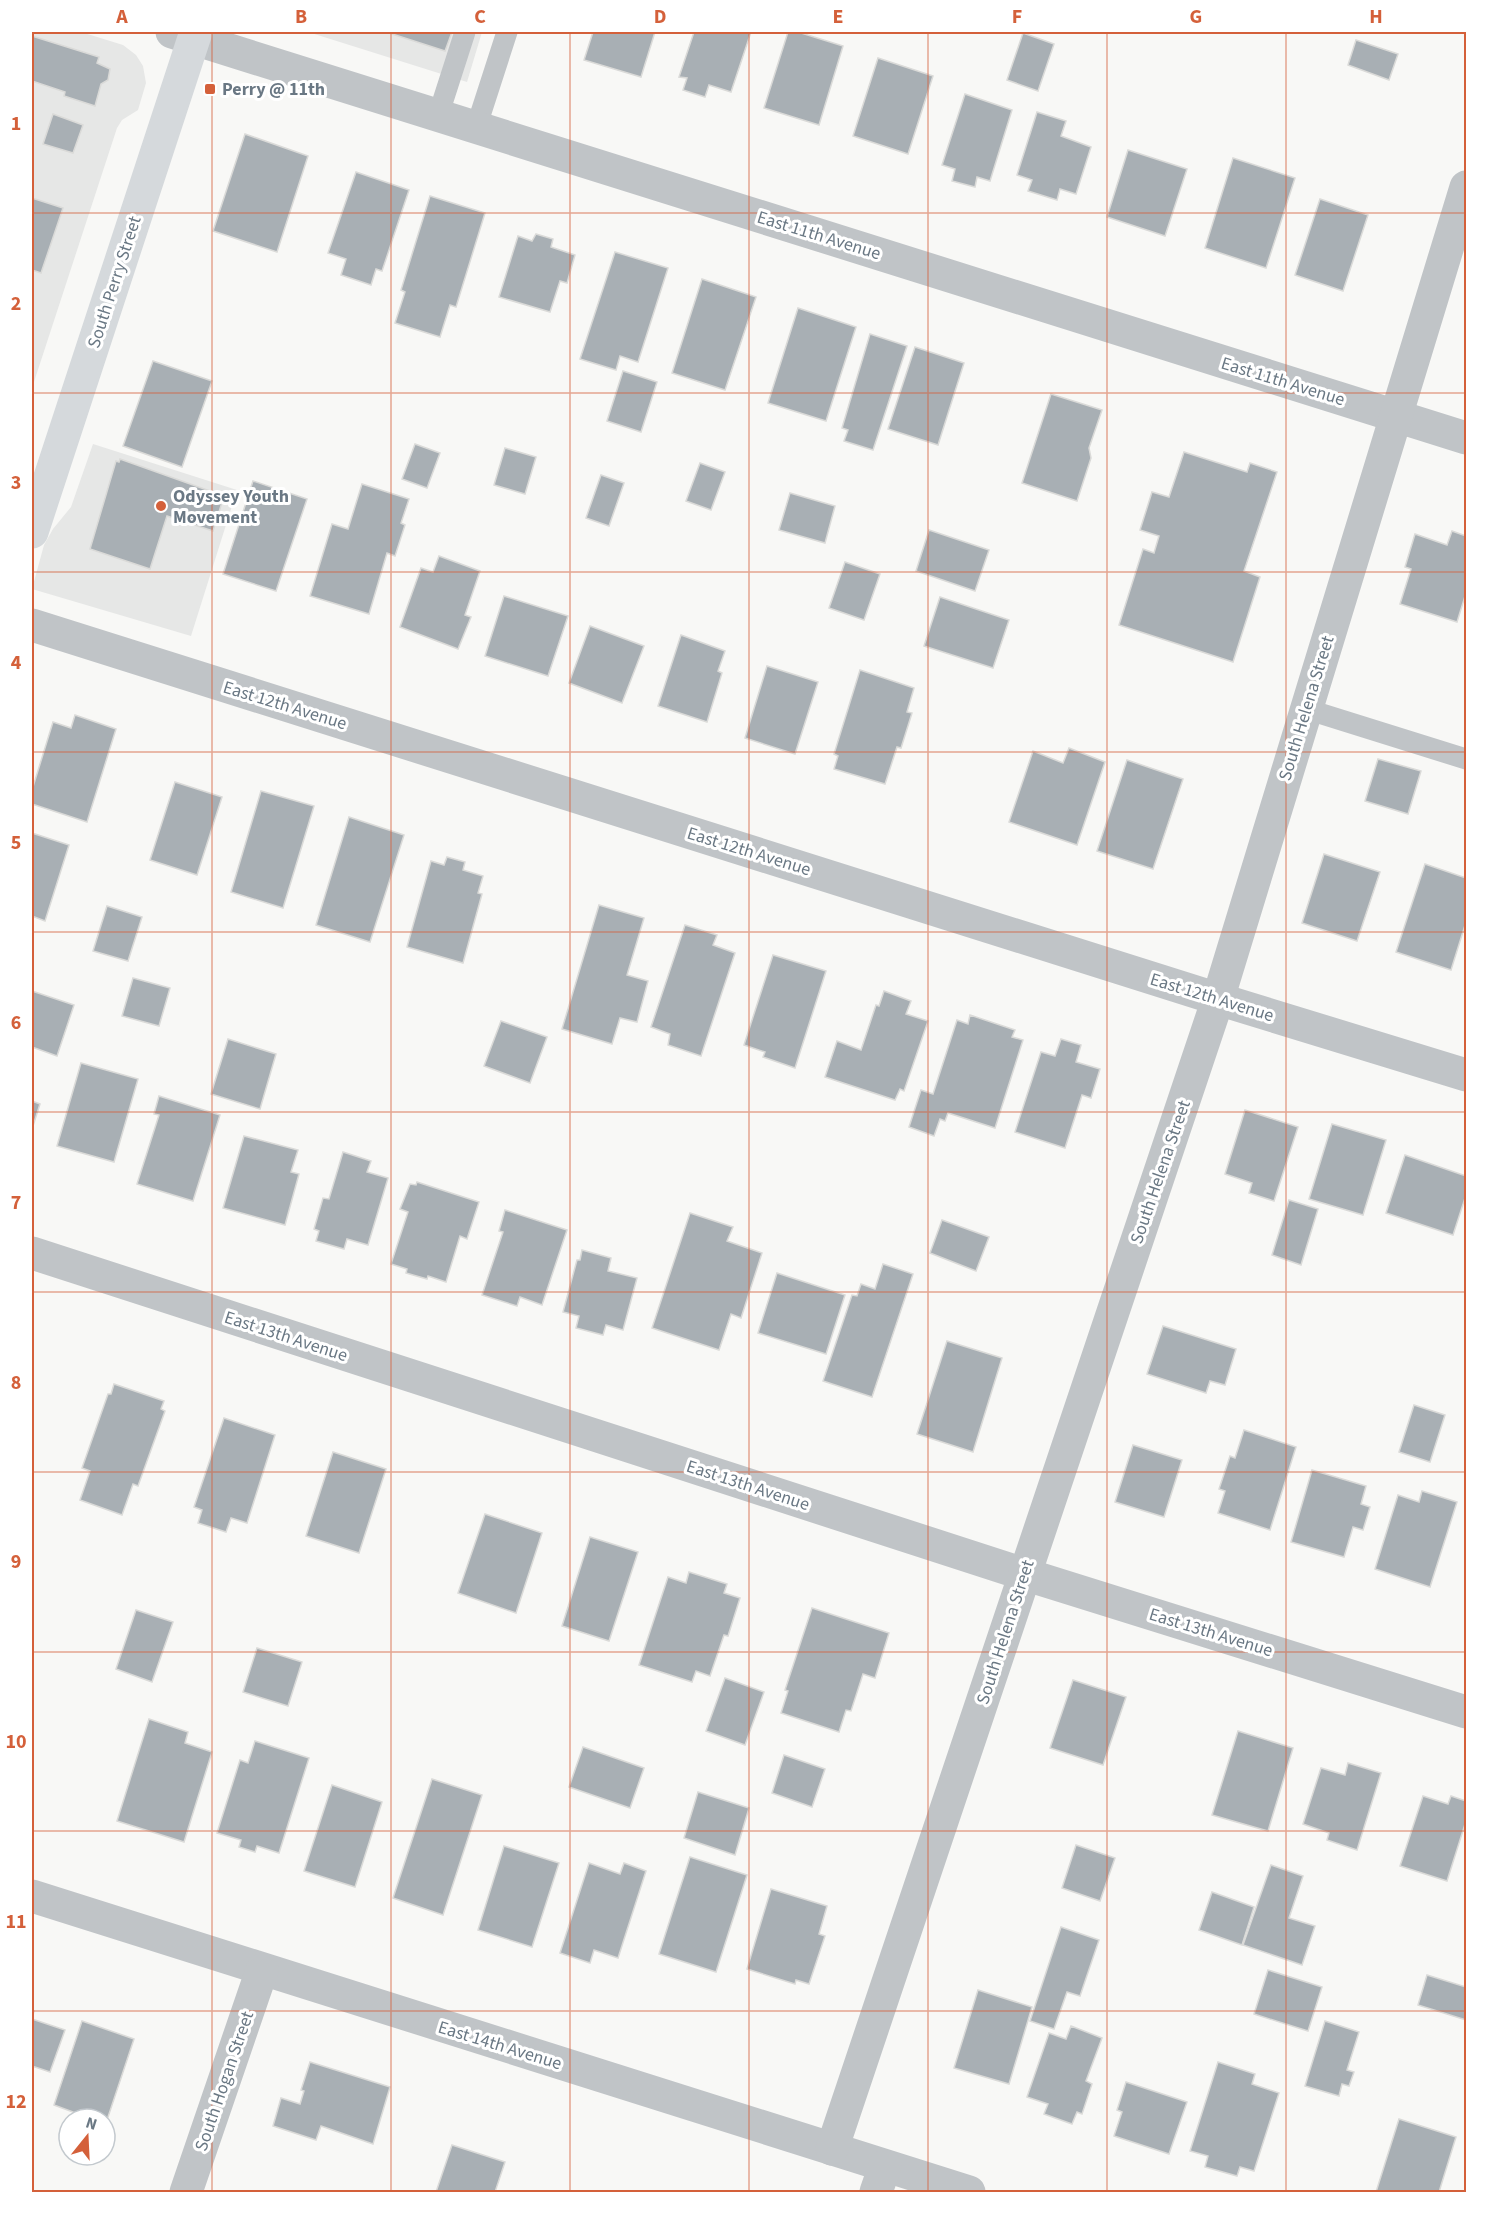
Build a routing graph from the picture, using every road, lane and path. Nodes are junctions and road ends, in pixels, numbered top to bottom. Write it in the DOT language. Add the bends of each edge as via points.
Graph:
graph roads {
  1 [pos="465,32"];
  2 [pos="507,32"];
  3 [pos="187,34"];
  4 [pos="438,116"];
  5 [pos="476,128"];
  6 [pos="1467,187"];
  7 [pos="1395,416"];
  8 [pos="1467,438"];
  9 [pos="32,532"];
  10 [pos="32,625"];
  11 [pos="1306,709"];
  12 [pos="1467,759"];
  13 [pos="1218,999"];
  14 [pos="1467,1075"];
  15 [pos="32,1253"];
  16 [pos="1024,1574"];
  17 [pos="1467,1712"];
  18 [pos="32,1896"];
  19 [pos="262,1970"];
  20 [pos="832,2149"];
  21 [pos="880,2179"];
  22 [pos="186,2193"];
  23 [pos="969,2193"];
  1 -- 4 [label="lane"];
  2 -- 5 [label="lane"];
  3 -- 4 [label="street, East 11th Avenue"];
  3 -- 9 [label="main road, South Perry Street"];
  4 -- 5 [label="street, East 11th Avenue"];
  5 -- 7 [label="street, East 11th Avenue"];
  6 -- 7 [label="street, South Helena Street"];
  7 -- 8 [label="street, East 11th Avenue"];
  7 -- 11 [label="street, South Helena Street"];
  10 -- 13 [label="street, East 12th Avenue"];
  11 -- 12 [label="lane"];
  11 -- 13 [label="street, South Helena Street"];
  13 -- 14 [label="street, East 12th Avenue"];
  13 -- 16 [label="street, South Helena Street"];
  15 -- 16 [label="street, East 13th Avenue"];
  16 -- 17 [label="street, East 13th Avenue"];
  16 -- 20 [label="street, South Helena Street"];
  18 -- 19 [label="street, East 14th Avenue"];
  19 -- 20 [label="street, East 14th Avenue"];
  19 -- 22 [label="street, South Hogan Street"];
  20 -- 21 [label="street, East 14th Avenue"];
  21 -- 23 [label="street, East 14th Avenue"];
}
